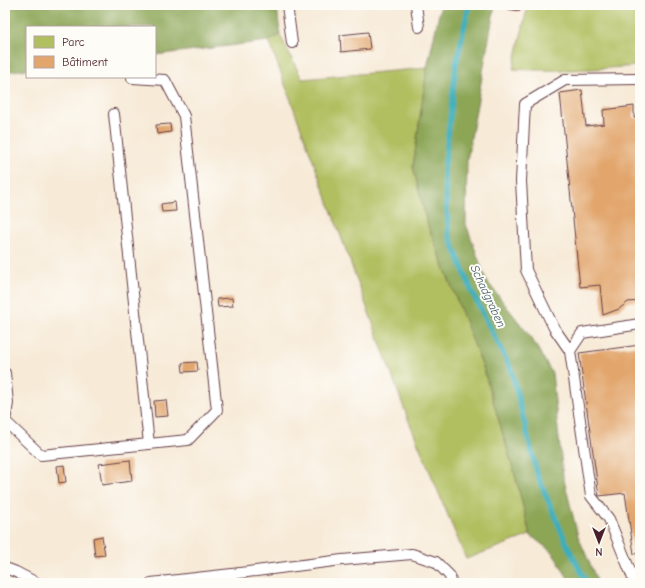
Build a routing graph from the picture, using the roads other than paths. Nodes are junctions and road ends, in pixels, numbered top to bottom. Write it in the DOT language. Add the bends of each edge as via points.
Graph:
graph roads {
  1 [pos="287,5"];
  2 [pos="416,5"];
  3 [pos="419,28"];
  4 [pos="292,43"];
  5 [pos="132,78"];
  6 [pos="640,79"];
  7 [pos="114,114"];
  8 [pos="640,324"];
  9 [pos="570,351"];
  10 [pos="5,373"];
  11 [pos="5,421"];
  12 [pos="149,444"];
  13 [pos="5,568"];
  14 [pos="232,579"];
  15 [pos="37,583"];
  16 [pos="151,583"];
  17 [pos="451,583"];
  18 [pos="637,583"];
  1 -- 4 [label="lane"];
  2 -- 3 [label="lane"];
  5 -- 12 [label="lane" via="165,80 184,116 217,410 188,440"];
  6 -- 9 [label="lane" via="565,80 525,104 521,180 526,270 554,328"];
  7 -- 12 [label="lane"];
  8 -- 9 [label="lane" via="582,333"];
  9 -- 18 [label="lane" via="591,496 609,519"];
  10 -- 11 [label="lane" via="8,403"];
  11 -- 12 [label="lane" via="41,455"];
  13 -- 15 [label="lane"];
  14 -- 16 [label="lane"];
  14 -- 17 [label="lane" via="342,560 412,554 436,562 450,576"];
}
